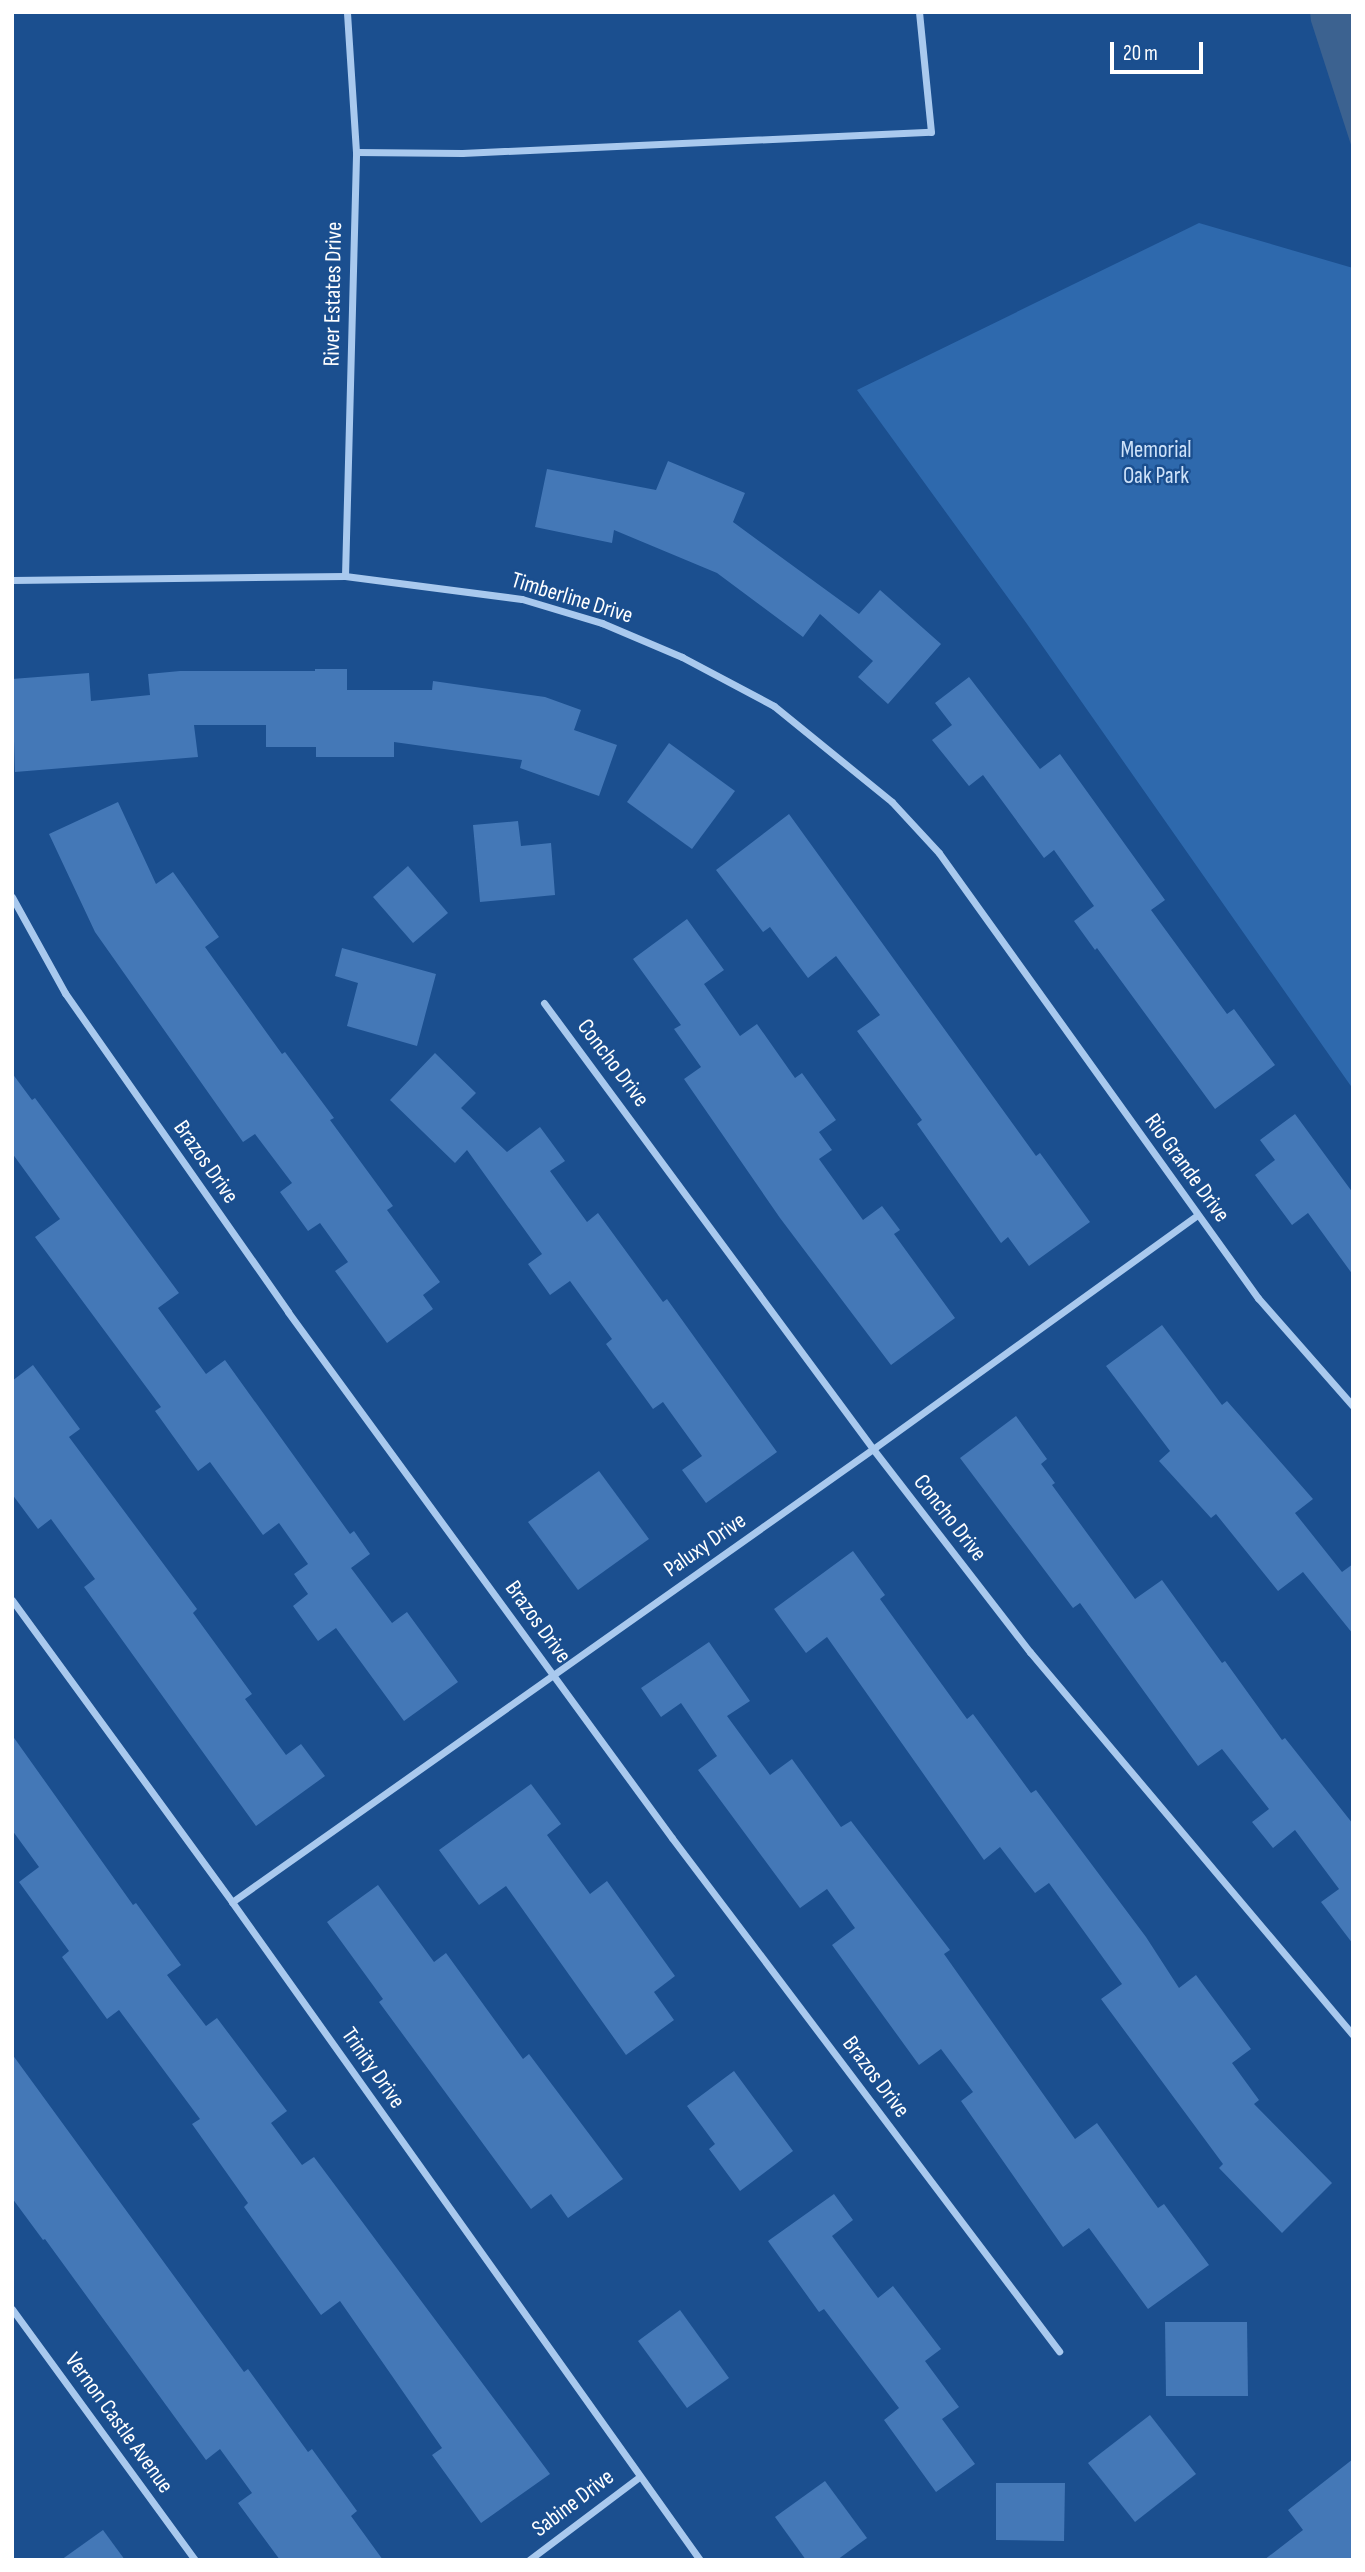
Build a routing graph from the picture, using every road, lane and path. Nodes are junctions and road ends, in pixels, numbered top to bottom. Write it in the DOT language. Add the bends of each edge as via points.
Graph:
graph roads {
  1 [pos="346,12"];
  2 [pos="919,12"];
  3 [pos="356,152"];
  4 [pos="345,576"];
  5 [pos="12,580"];
  6 [pos="12,897"];
  7 [pos="1002,944"];
  8 [pos="544,1003"];
  9 [pos="1197,1215"];
  10 [pos="1353,1406"];
  11 [pos="873,1450"];
  12 [pos="12,1600"];
  13 [pos="554,1676"];
  14 [pos="232,1902"];
  15 [pos="1353,2035"];
  16 [pos="12,2309"];
  17 [pos="1059,2351"];
  18 [pos="639,2477"];
  19 [pos="195,2560"];
  20 [pos="529,2560"];
  21 [pos="700,2560"];
  1 -- 3 [label="street, River Estates Drive"];
  2 -- 3 [label="street" via="931,132 462,153"];
  3 -- 4 [label="street, River Estates Drive"];
  4 -- 5 [label="street, Timberline Drive"];
  4 -- 7 [label="street, Timberline Drive" via="523,599 682,657 774,706 892,802 939,853"];
  6 -- 13 [label="street, Brazos Drive" via="81,1016 288,1312"];
  7 -- 9 [label="street, Rio Grande Drive"];
  8 -- 11 [label="street, Concho Drive"];
  9 -- 10 [label="street, Rio Grande Drive" via="1258,1298"];
  9 -- 11 [label="street, Paluxy Drive"];
  11 -- 13 [label="street, Paluxy Drive"];
  11 -- 15 [label="street, Concho Drive" via="1030,1652"];
  12 -- 14 [label="street, Trinity Drive"];
  13 -- 14 [label="street, Paluxy Drive"];
  13 -- 17 [label="street, Brazos Drive"];
  14 -- 18 [label="street, Trinity Drive"];
  16 -- 19 [label="street, Vernon Castle Avenue"];
  18 -- 20 [label="street, Sabine Drive"];
  18 -- 21 [label="street, Trinity Drive"];
}
